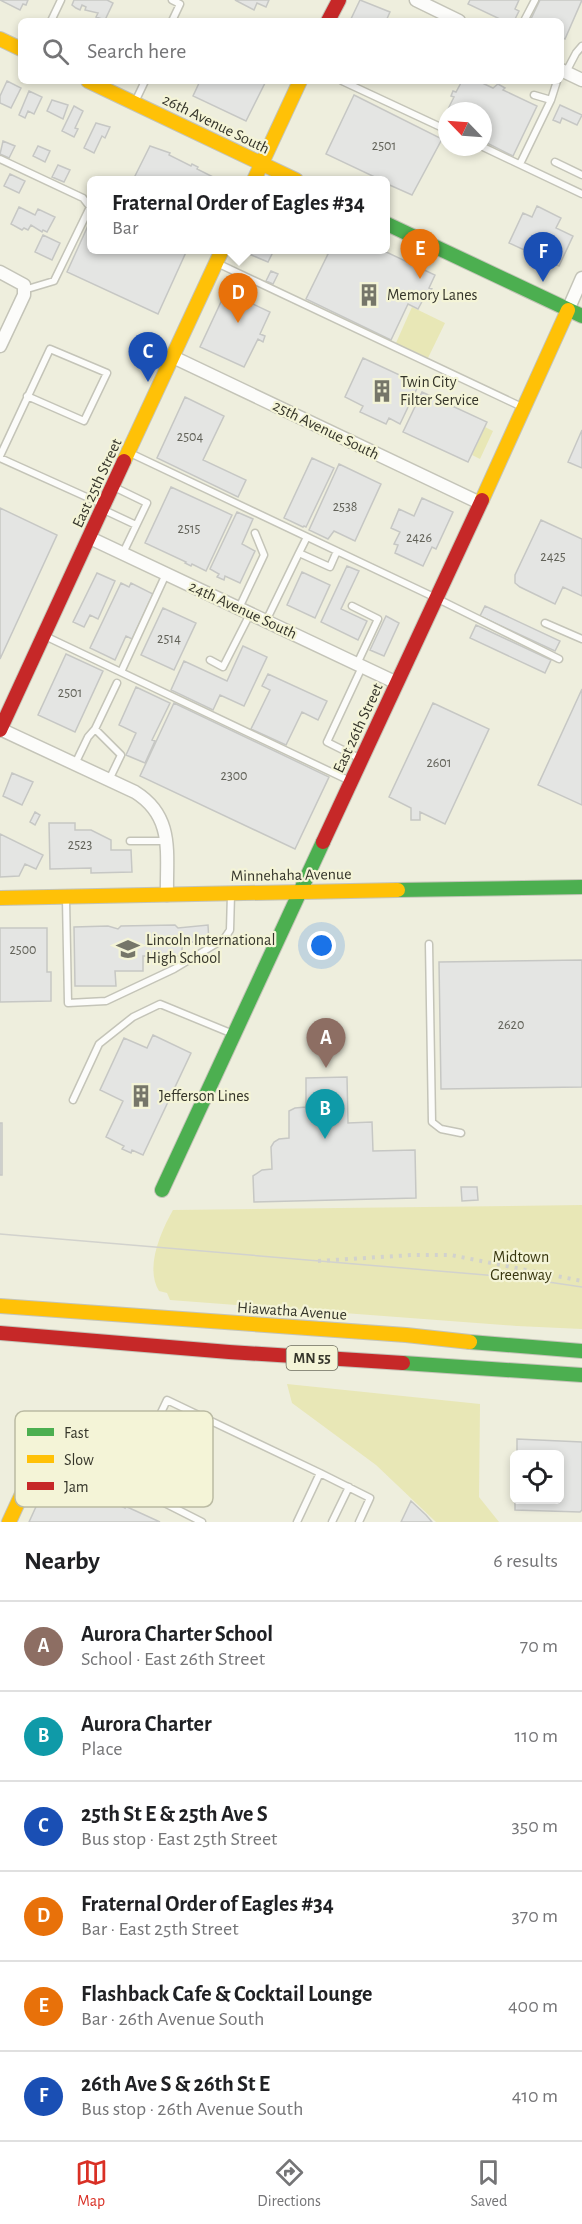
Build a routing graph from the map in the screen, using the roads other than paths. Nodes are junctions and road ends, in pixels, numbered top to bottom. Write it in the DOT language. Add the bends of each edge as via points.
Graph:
graph roads {
  1 [pos="61,0"];
  2 [pos="171,0"];
  3 [pos="339,0"];
  4 [pos="416,0"];
  5 [pos="535,0"];
  6 [pos="52,18"];
  7 [pos="173,18"];
  8 [pos="330,18"];
  9 [pos="453,18"];
  10 [pos="526,18"];
  11 [pos="0,39"];
  12 [pos="582,46"];
  13 [pos="18,48"];
  14 [pos="564,70"];
  15 [pos="564,74"];
  16 [pos="582,80"];
  17 [pos="94,84"];
  18 [pos="144,84"];
  19 [pos="299,84"];
  20 [pos="348,84"];
  21 [pos="558,84"];
  22 [pos="534,95"];
  23 [pos="551,100"];
  24 [pos="134,103"];
  25 [pos="438,126"];
  26 [pos="492,151"];
  27 [pos="0,159"];
  28 [pos="555,162"];
  29 [pos="262,164"];
  30 [pos="520,164"];
  31 [pos="582,175"];
  32 [pos="256,176"];
  33 [pos="288,176"];
  34 [pos="582,194"];
  35 [pos="87,203"];
  36 [pos="87,213"];
  37 [pos="390,225"];
  38 [pos="219,256"];
  39 [pos="0,272"];
  40 [pos="582,278"];
  41 [pos="24,287"];
  42 [pos="568,309"];
  43 [pos="582,316"];
  44 [pos="0,346"];
  45 [pos="173,357"];
  46 [pos="27,396"];
  47 [pos="524,408"];
  48 [pos="130,453"];
  49 [pos="0,457"];
  50 [pos="114,487"];
  51 [pos="480,503"];
  52 [pos="104,508"];
  53 [pos="136,525"];
  54 [pos="255,533"];
  55 [pos="90,537"];
  56 [pos="307,537"];
  57 [pos="337,551"];
  58 [pos="123,553"];
  59 [pos="299,553"];
  60 [pos="166,574"];
  61 [pos="436,598"];
  62 [pos="352,606"];
  63 [pos="245,611"];
  64 [pos="266,621"];
  65 [pos="545,623"];
  66 [pos="45,636"];
  67 [pos="582,639"];
  68 [pos="559,659"];
  69 [pos="210,660"];
  70 [pos="360,665"];
  71 [pos="121,672"];
  72 [pos="117,683"];
  73 [pos="397,683"];
  74 [pos="0,729"];
  75 [pos="95,729"];
  76 [pos="362,759"];
  77 [pos="75,764"];
  78 [pos="109,780"];
  79 [pos="352,781"];
  80 [pos="130,841"];
  81 [pos="166,841"];
  82 [pos="582,887"];
  83 [pos="300,891"];
  84 [pos="231,893"];
  85 [pos="167,895"];
  86 [pos="66,897"];
  87 [pos="0,898"];
  88 [pos="429,944"];
  89 [pos="234,1035"];
  90 [pos="73,1100"];
  91 [pos="461,1133"];
  92 [pos="162,1190"];
  93 [pos="0,1306"];
  94 [pos="0,1334"];
  95 [pos="582,1339"];
  96 [pos="459,1340"];
  97 [pos="582,1351"];
  98 [pos="582,1375"];
  99 [pos="162,1411"];
  100 [pos="188,1411"];
  101 [pos="213,1423"];
  102 [pos="320,1473"];
  103 [pos="349,1487"];
  104 [pos="16,1507"];
  105 [pos="172,1507"];
  106 [pos="9,1522"];
  107 [pos="202,1522"];
  108 [pos="297,1522"];
  109 [pos="332,1522"];
  110 [pos="359,1522"];
  1 -- 6 [label="lane"];
  2 -- 7 [label="lane" via="180,4"];
  3 -- 8 [label="main road"];
  4 -- 9 [label="street"];
  5 -- 10 [label="lane"];
  11 -- 13 [label="main road"];
  12 -- 14 [label="lane"];
  15 -- 16 [label="street"];
  17 -- 24 [label="main road, 26th Avenue South"];
  18 -- 24 [label="lane"];
  19 -- 29 [label="main road"];
  20 -- 25 [label="lane"];
  21 -- 23 [label="lane"];
  22 -- 23 [label="lane"];
  23 -- 30 [label="lane"];
  24 -- 29 [label="main road, 26th Avenue South"];
  26 -- 30 [label="lane"];
  27 -- 35 [label="lane"];
  28 -- 31 [label="lane"];
  29 -- 32 [label="main road"];
  29 -- 33 [label="main road, 26th Avenue South"];
  30 -- 34 [label="lane"];
  36 -- 41 [label="lane" via="54,281"];
  37 -- 42 [label="main road"];
  38 -- 45 [label="main road, East 25th Street"];
  38 -- 47 [label="lane"];
  39 -- 41 [label="street"];
  40 -- 42 [label="street, East 26th Street"];
  41 -- 44 [label="street" via="24,295"];
  42 -- 43 [label="main road"];
  42 -- 47 [label="main road, East 26th Street"];
  45 -- 48 [label="main road, East 25th Street"];
  45 -- 51 [label="street, 25th Avenue South"];
  46 -- 46 [label="lane" via="84,421 107,373 50,349"];
  46 -- 49 [label="lane"];
  47 -- 51 [label="main road, East 26th Street"];
  48 -- 50 [label="main road, East 25th Street"];
  48 -- 56 [label="lane"];
  49 -- 52 [label="lane"];
  50 -- 52 [label="main road, East 25th Street"];
  50 -- 53 [label="lane" via="147,502"];
  51 -- 61 [label="main road, East 26th Street"];
  52 -- 53 [label="lane"];
  52 -- 55 [label="main road, East 25th Street"];
  53 -- 58 [label="lane"];
  54 -- 63 [label="lane" via="264,555"];
  55 -- 58 [label="street, 24th Avenue South"];
  55 -- 66 [label="main road, East 25th Street"];
  56 -- 57 [label="lane"];
  56 -- 59 [label="lane"];
  57 -- 59 [label="lane" via="330,567"];
  57 -- 61 [label="lane"];
  58 -- 60 [label="street, 24th Avenue South"];
  59 -- 64 [label="lane"];
  60 -- 63 [label="street, 24th Avenue South"];
  60 -- 71 [label="lane"];
  61 -- 68 [label="lane"];
  61 -- 73 [label="main road, East 26th Street"];
  62 -- 70 [label="lane" via="378,619"];
  63 -- 64 [label="street, 24th Avenue South"];
  63 -- 69 [label="lane" via="223,667"];
  64 -- 70 [label="street, 24th Avenue South"];
  65 -- 67 [label="lane"];
  66 -- 71 [label="lane"];
  66 -- 74 [label="main road, East 25th Street"];
  70 -- 73 [label="street, 24th Avenue South"];
  70 -- 76 [label="lane" via="327,742"];
  71 -- 79 [label="lane"];
  72 -- 75 [label="lane"];
  73 -- 76 [label="main road, East 26th Street"];
  74 -- 77 [label="street"];
  75 -- 77 [label="lane"];
  75 -- 78 [label="lane" via="121,755"];
  76 -- 79 [label="main road, East 26th Street"];
  77 -- 78 [label="street"];
  78 -- 81 [label="street" via="152,804 160,815"];
  79 -- 83 [label="main road, East 26th Street"];
  80 -- 81 [label="lane"];
  81 -- 85 [label="street"];
  82 -- 83 [label="main road, Minnehaha Avenue"];
  83 -- 84 [label="main road, Minnehaha Avenue"];
  83 -- 89 [label="main road, East 26th Street"];
  84 -- 85 [label="main road, Minnehaha Avenue"];
  84 -- 86 [label="lane" via="230,930 224,939 174,969 106,1001 68,1003"];
  85 -- 86 [label="main road, Minnehaha Avenue"];
  86 -- 87 [label="main road, Minnehaha Avenue"];
  88 -- 91 [label="lane" via="432,1122 441,1129"];
  89 -- 90 [label="lane" via="160,1004 133,1017 99,1044"];
  89 -- 92 [label="main road, East 26th Street"];
  93 -- 96 [label="main road, Hiawatha Avenue / MN 55"];
  94 -- 98 [label="main road, MN 55"];
  95 -- 96 [label="main road"];
  96 -- 97 [label="main road, Hiawatha Avenue / MN 55"];
  99 -- 100 [label="lane" via="167,1401"];
  101 -- 102 [label="lane"];
  102 -- 103 [label="lane"];
  102 -- 108 [label="lane"];
  103 -- 109 [label="lane"];
  103 -- 110 [label="lane" via="370,1498"];
  104 -- 106 [label="main road"];
  105 -- 107 [label="lane"];
}
